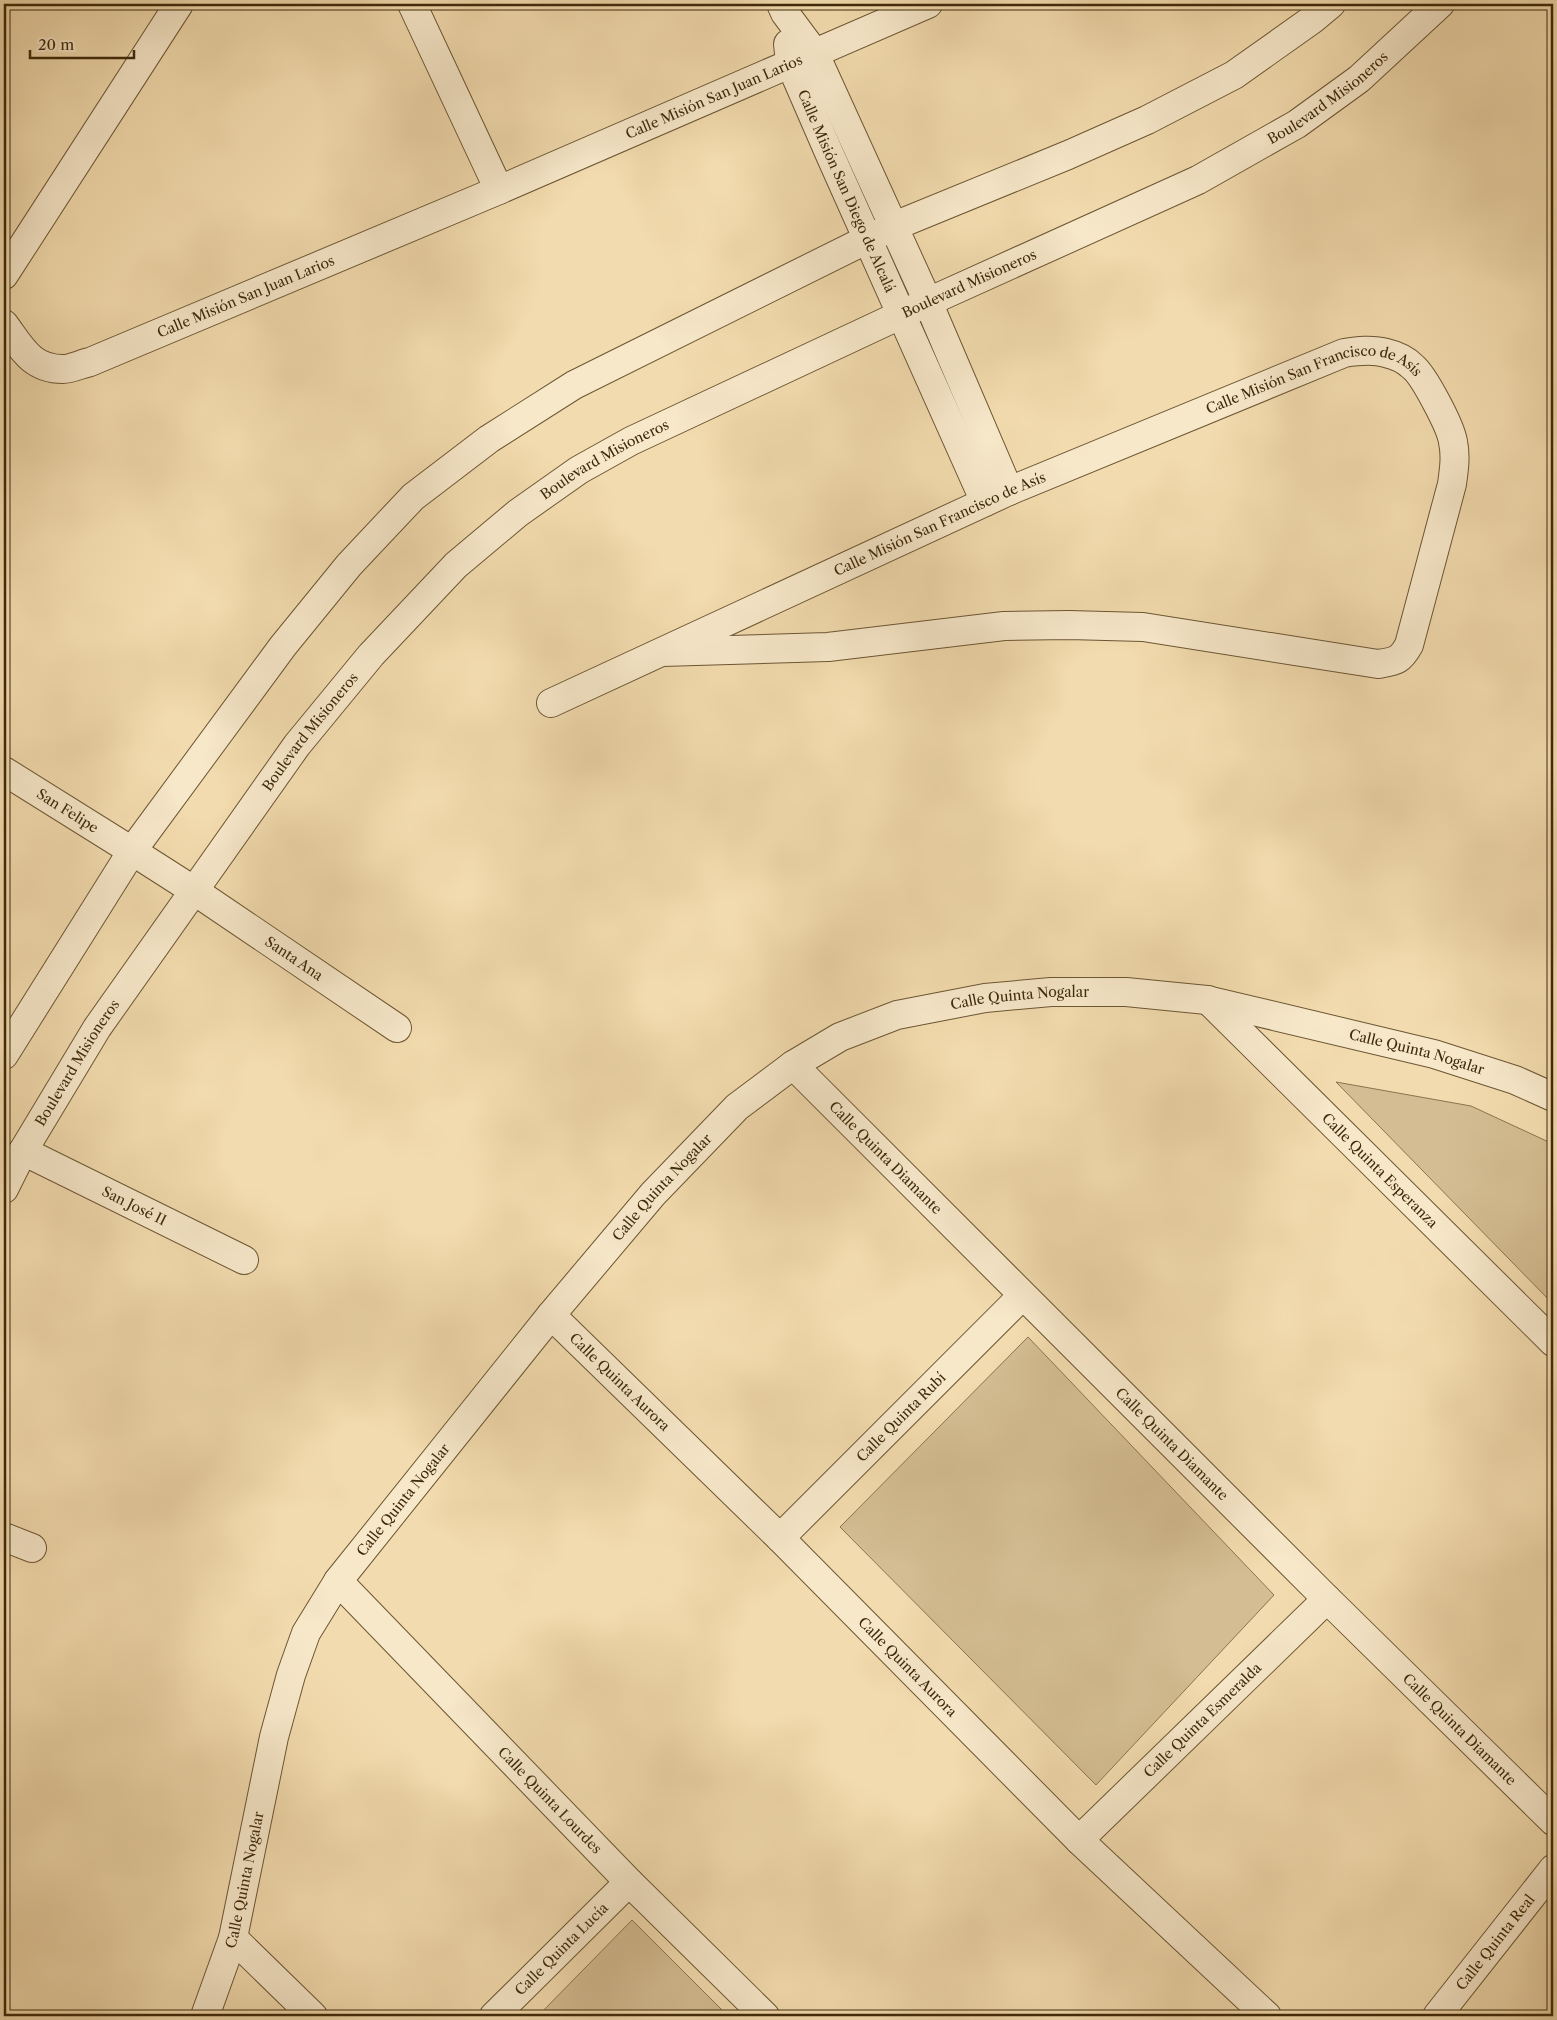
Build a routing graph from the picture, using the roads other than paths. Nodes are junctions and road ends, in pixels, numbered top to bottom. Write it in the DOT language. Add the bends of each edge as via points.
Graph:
graph roads {
  1 [pos="179,4"];
  2 [pos="412,4"];
  3 [pos="928,4"];
  4 [pos="1331,4"];
  5 [pos="1440,4"];
  6 [pos="783,8"];
  7 [pos="802,57"];
  8 [pos="499,190"];
  9 [pos="892,227"];
  10 [pos="867,239"];
  11 [pos="4,274"];
  12 [pos="928,302"];
  13 [pos="901,315"];
  14 [pos="4,324"];
  15 [pos="997,497"];
  16 [pos="662,652"];
  17 [pos="551,703"];
  18 [pos="4,771"];
  19 [pos="132,851"];
  20 [pos="193,890"];
  21 [pos="1207,1000"];
  22 [pos="397,1028"];
  23 [pos="4,1055"];
  24 [pos="793,1065"];
  25 [pos="1553,1097"];
  26 [pos="23,1151"];
  27 [pos="4,1189"];
  28 [pos="244,1260"];
  29 [pos="1022,1296"];
  30 [pos="551,1315"];
  31 [pos="1553,1342"];
  32 [pos="4,1537"];
  33 [pos="780,1538"];
  34 [pos="32,1548"];
  35 [pos="338,1581"];
  36 [pos="1327,1599"];
  37 [pos="1553,1822"];
  38 [pos="1079,1840"];
  39 [pos="1553,1869"];
  40 [pos="629,1882"];
  41 [pos="233,1938"];
  42 [pos="205,2016"];
  43 [pos="313,2016"];
  44 [pos="494,2016"];
  45 [pos="764,2016"];
  46 [pos="1267,2016"];
  47 [pos="1437,2016"];
  1 -- 11 [label="street"];
  2 -- 8 [label="street"];
  3 -- 7 [label="street, Calle Misión San Juan Larios"];
  4 -- 9 [label="street" via="1234,75 1147,120"];
  5 -- 12 [label="street, Boulevard Misioneros" via="1360,79 1297,124 1198,180"];
  6 -- 7 [label="street, Calle Misión San Diego de Alcalá"];
  7 -- 8 [label="street, Calle Misión San Juan Larios"];
  7 -- 9 [label="street, Calle Misión San Diego de Alcalá"];
  7 -- 10 [label="street, Calle Misión San Diego de Alcalá"];
  8 -- 14 [label="street, Calle Misión San Juan Larios" via="64,369 44,366 30,358"];
  9 -- 10 [label="street"];
  9 -- 12 [label="street, Calle Misión San Diego de Alcalá"];
  10 -- 13 [label="street, Calle Misión San Diego de Alcalá"];
  10 -- 19 [label="street" via="574,385 489,439 413,497 349,566 283,646"];
  12 -- 13 [label="street, Boulevard Misioneros"];
  12 -- 15 [label="street, Calle Misión San Diego de Alcalá"];
  13 -- 15 [label="street, Calle Misión San Diego de Alcalá"];
  13 -- 20 [label="street, Boulevard Misioneros" via="631,441 579,470 518,513 456,564 371,655 296,745"];
  15 -- 16 [label="street, Calle Misión San Francisco de Asís"];
  15 -- 16 [label="street, Calle Misión San Francisco de Asís" via="1344,353 1364,350 1385,352 1414,368 1444,416 1453,441 1452,484 1409,645 1402,657 1394,662 1378,664 1143,627 1069,625 1004,626 828,647"];
  16 -- 17 [label="street, Calle Misión San Francisco de Asís"];
  18 -- 19 [label="street, San Felipe"];
  19 -- 20 [label="street, San Felipe"];
  19 -- 23 [label="street"];
  20 -- 22 [label="street, Santa Ana"];
  20 -- 26 [label="street, Boulevard Misioneros" via="97,1028"];
  21 -- 24 [label="street, Calle Quinta Nogalar" via="1126,992 1052,992 985,998 898,1015 840,1037"];
  21 -- 25 [label="street, Calle Quinta Nogalar" via="1434,1054 1515,1080"];
  21 -- 31 [label="street, Calle Quinta Esperanza"];
  24 -- 29 [label="street, Calle Quinta Diamante"];
  24 -- 30 [label="street, Calle Quinta Nogalar" via="737,1108 653,1194"];
  26 -- 27 [label="street, Boulevard Misioneros"];
  26 -- 28 [label="street, San José II"];
  29 -- 33 [label="street, Calle Quinta Rubí"];
  29 -- 36 [label="street, Calle Quinta Diamante"];
  30 -- 33 [label="street, Calle Quinta Aurora"];
  30 -- 35 [label="street, Calle Quinta Nogalar"];
  32 -- 34 [label="street"];
  33 -- 38 [label="street, Calle Quinta Aurora"];
  35 -- 40 [label="street, Calle Quinta Lourdes"];
  35 -- 41 [label="street, Calle Quinta Nogalar" via="306,1633 291,1675 274,1737"];
  36 -- 37 [label="street, Calle Quinta Diamante"];
  36 -- 38 [label="street, Calle Quinta Esmeralda"];
  38 -- 46 [label="street, Calle Quinta Aurora"];
  39 -- 47 [label="street, Calle Quinta Real"];
  40 -- 44 [label="street, Calle Quinta Lucía"];
  40 -- 45 [label="street, Calle Quinta Lourdes"];
  41 -- 42 [label="street, Calle Quinta Nogalar"];
  41 -- 43 [label="street"];
}
